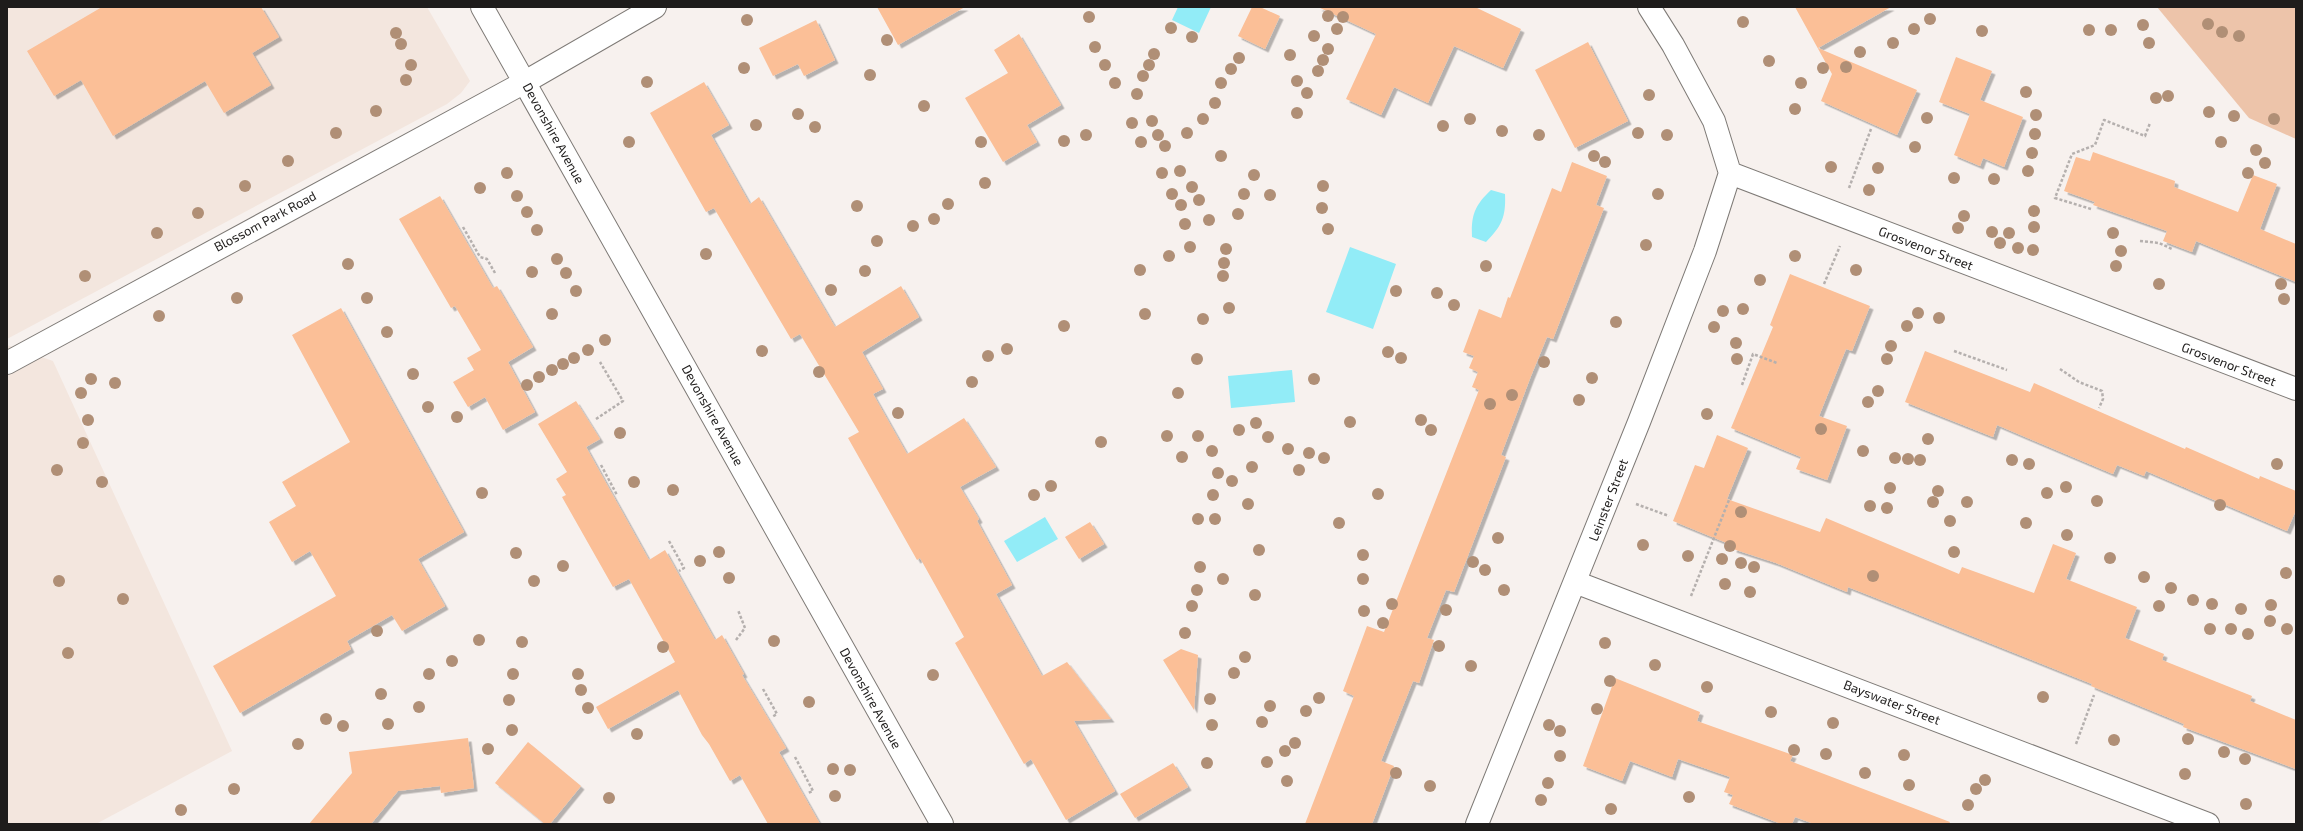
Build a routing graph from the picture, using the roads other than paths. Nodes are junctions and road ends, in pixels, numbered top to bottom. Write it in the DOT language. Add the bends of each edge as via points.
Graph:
graph roads {
  1 [pos="482,7"];
  2 [pos="655,7"];
  3 [pos="1649,7"];
  4 [pos="525,82"];
  5 [pos="1730,174"];
  6 [pos="7,363"];
  7 [pos="2296,389"];
  8 [pos="1575,582"];
  9 [pos="942,824"];
  10 [pos="1477,824"];
  11 [pos="2208,824"];
  1 -- 4 [label="street, Devonshire Avenue"];
  2 -- 4 [label="street, Blossom Park Road"];
  3 -- 5 [label="street" via="1677,52 1714,121"];
  4 -- 6 [label="street, Blossom Park Road"];
  4 -- 9 [label="street, Devonshire Avenue"];
  5 -- 7 [label="street, Grosvenor Street"];
  5 -- 8 [label="street, Leinster Street" via="1705,251"];
  8 -- 10 [label="street, Leinster Street"];
  8 -- 11 [label="street, Bayswater Street"];
}
